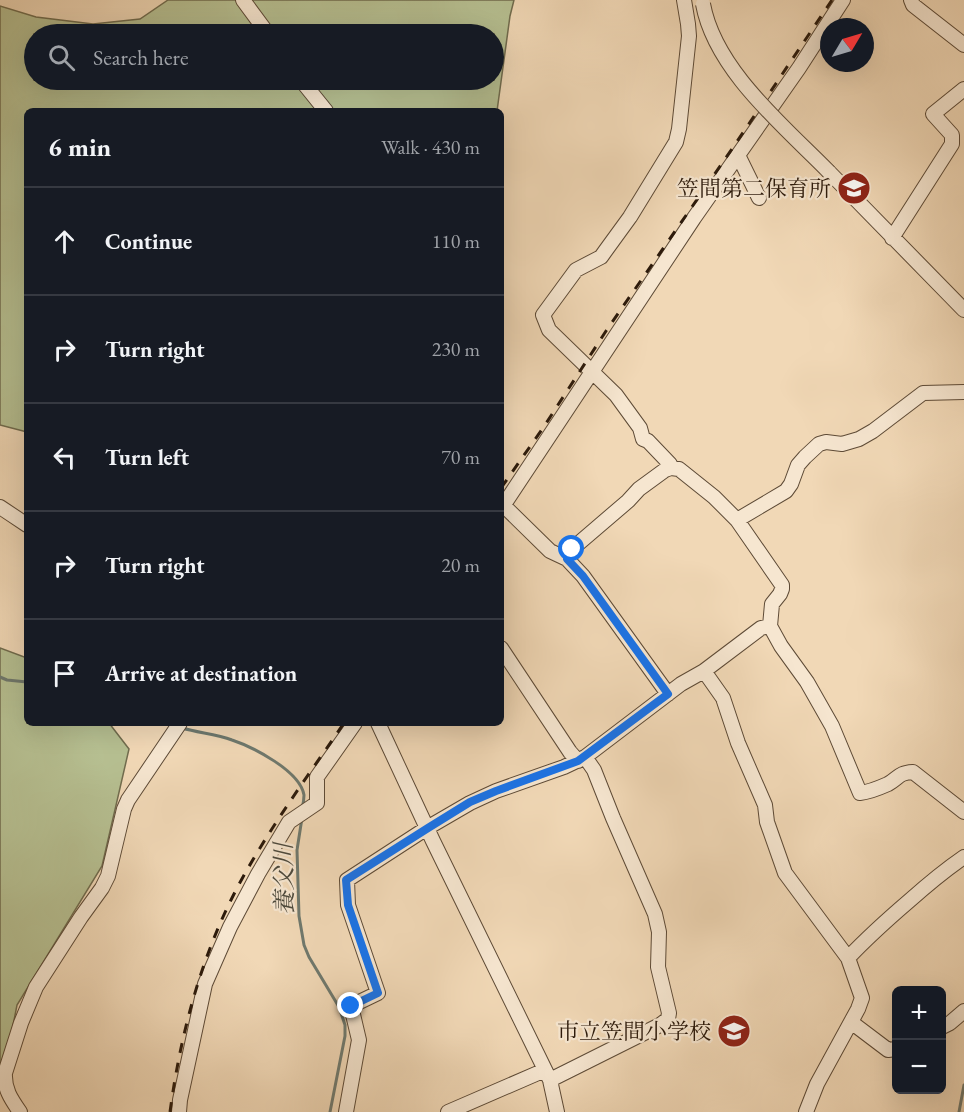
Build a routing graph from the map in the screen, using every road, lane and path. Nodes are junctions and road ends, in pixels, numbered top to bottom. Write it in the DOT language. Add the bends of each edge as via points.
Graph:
graph roads {
  1 [pos="243,0"];
  2 [pos="684,0"];
  3 [pos="843,0"];
  4 [pos="911,0"];
  5 [pos="702,2"];
  6 [pos="261,24"];
  7 [pos="964,45"];
  8 [pos="964,89"];
  9 [pos="309,90"];
  10 [pos="324,108"];
  11 [pos="738,155"];
  12 [pos="759,198"];
  13 [pos="892,237"];
  14 [pos="964,310"];
  15 [pos="592,372"];
  16 [pos="964,392"];
  17 [pos="671,468"];
  18 [pos="504,503"];
  19 [pos="0,507"];
  20 [pos="504,508"];
  21 [pos="738,520"];
  22 [pos="24,523"];
  23 [pos="567,559"];
  24 [pos="770,626"];
  25 [pos="504,653"];
  26 [pos="704,671"];
  27 [pos="668,694"];
  28 [pos="353,726"];
  29 [pos="379,726"];
  30 [pos="177,728"];
  31 [pos="582,759"];
  32 [pos="964,812"];
  33 [pos="428,828"];
  34 [pos="964,857"];
  35 [pos="848,958"];
  36 [pos="964,1011"];
  37 [pos="851,1022"];
  38 [pos="946,1025"];
  39 [pos="892,1050"];
  40 [pos="548,1075"];
  41 [pos="20,1112"];
  42 [pos="179,1112"];
  43 [pos="346,1112"];
  44 [pos="448,1112"];
  45 [pos="557,1112"];
  46 [pos="806,1112"];
  1 -- 6 [label="street"];
  2 -- 15 [label="street" via="689,36 676,142 601,257 576,270 543,315 549,330"];
  3 -- 11 [label="street"];
  4 -- 7 [label="street"];
  5 -- 13 [label="street, bridge" via="712,31 734,71"];
  8 -- 13 [label="street" via="933,114 952,135 952,144"];
  9 -- 10 [label="street"];
  11 -- 12 [label="street"];
  11 -- 15 [label="street"];
  13 -- 14 [label="street"];
  15 -- 17 [label="street" via="616,395 644,439"];
  15 -- 18 [label="street"];
  16 -- 21 [label="street" via="923,393 859,440 819,444 798,465 786,491"];
  17 -- 21 [label="street" via="679,469 714,496"];
  17 -- 23 [label="street" via="639,489 572,549"];
  19 -- 22 [label="street"];
  20 -- 23 [label="street" via="550,551"];
  21 -- 24 [label="street" via="782,585 772,604"];
  23 -- 27 [label="street"];
  24 -- 26 [label="street" via="761,628"];
  24 -- 32 [label="street" via="832,726 860,793 888,783 903,772 913,772"];
  25 -- 31 [label="street" via="570,752"];
  26 -- 27 [label="street"];
  26 -- 35 [label="street" via="723,698 765,805 766,822 785,873"];
  27 -- 31 [label="street"];
  28 -- 42 [label="street" via="317,777 317,803 290,822 230,927 205,984"];
  29 -- 33 [label="street"];
  30 -- 41 [label="street" via="128,800 108,876 36,987 21,1023 5,1073 5,1087"];
  31 -- 33 [label="street" via="470,802"];
  31 -- 40 [label="street" via="594,771 655,914 658,967 669,1013 660,1025"];
  33 -- 40 [label="street"];
  33 -- 43 [label="street" via="346,880 348,905 378,993 351,1006 359,1041"];
  34 -- 35 [label="street"];
  35 -- 37 [label="street" via="862,998"];
  36 -- 38 [label="street"];
  37 -- 39 [label="street"];
  37 -- 46 [label="street"];
  40 -- 44 [label="street"];
  40 -- 45 [label="street"];
}
